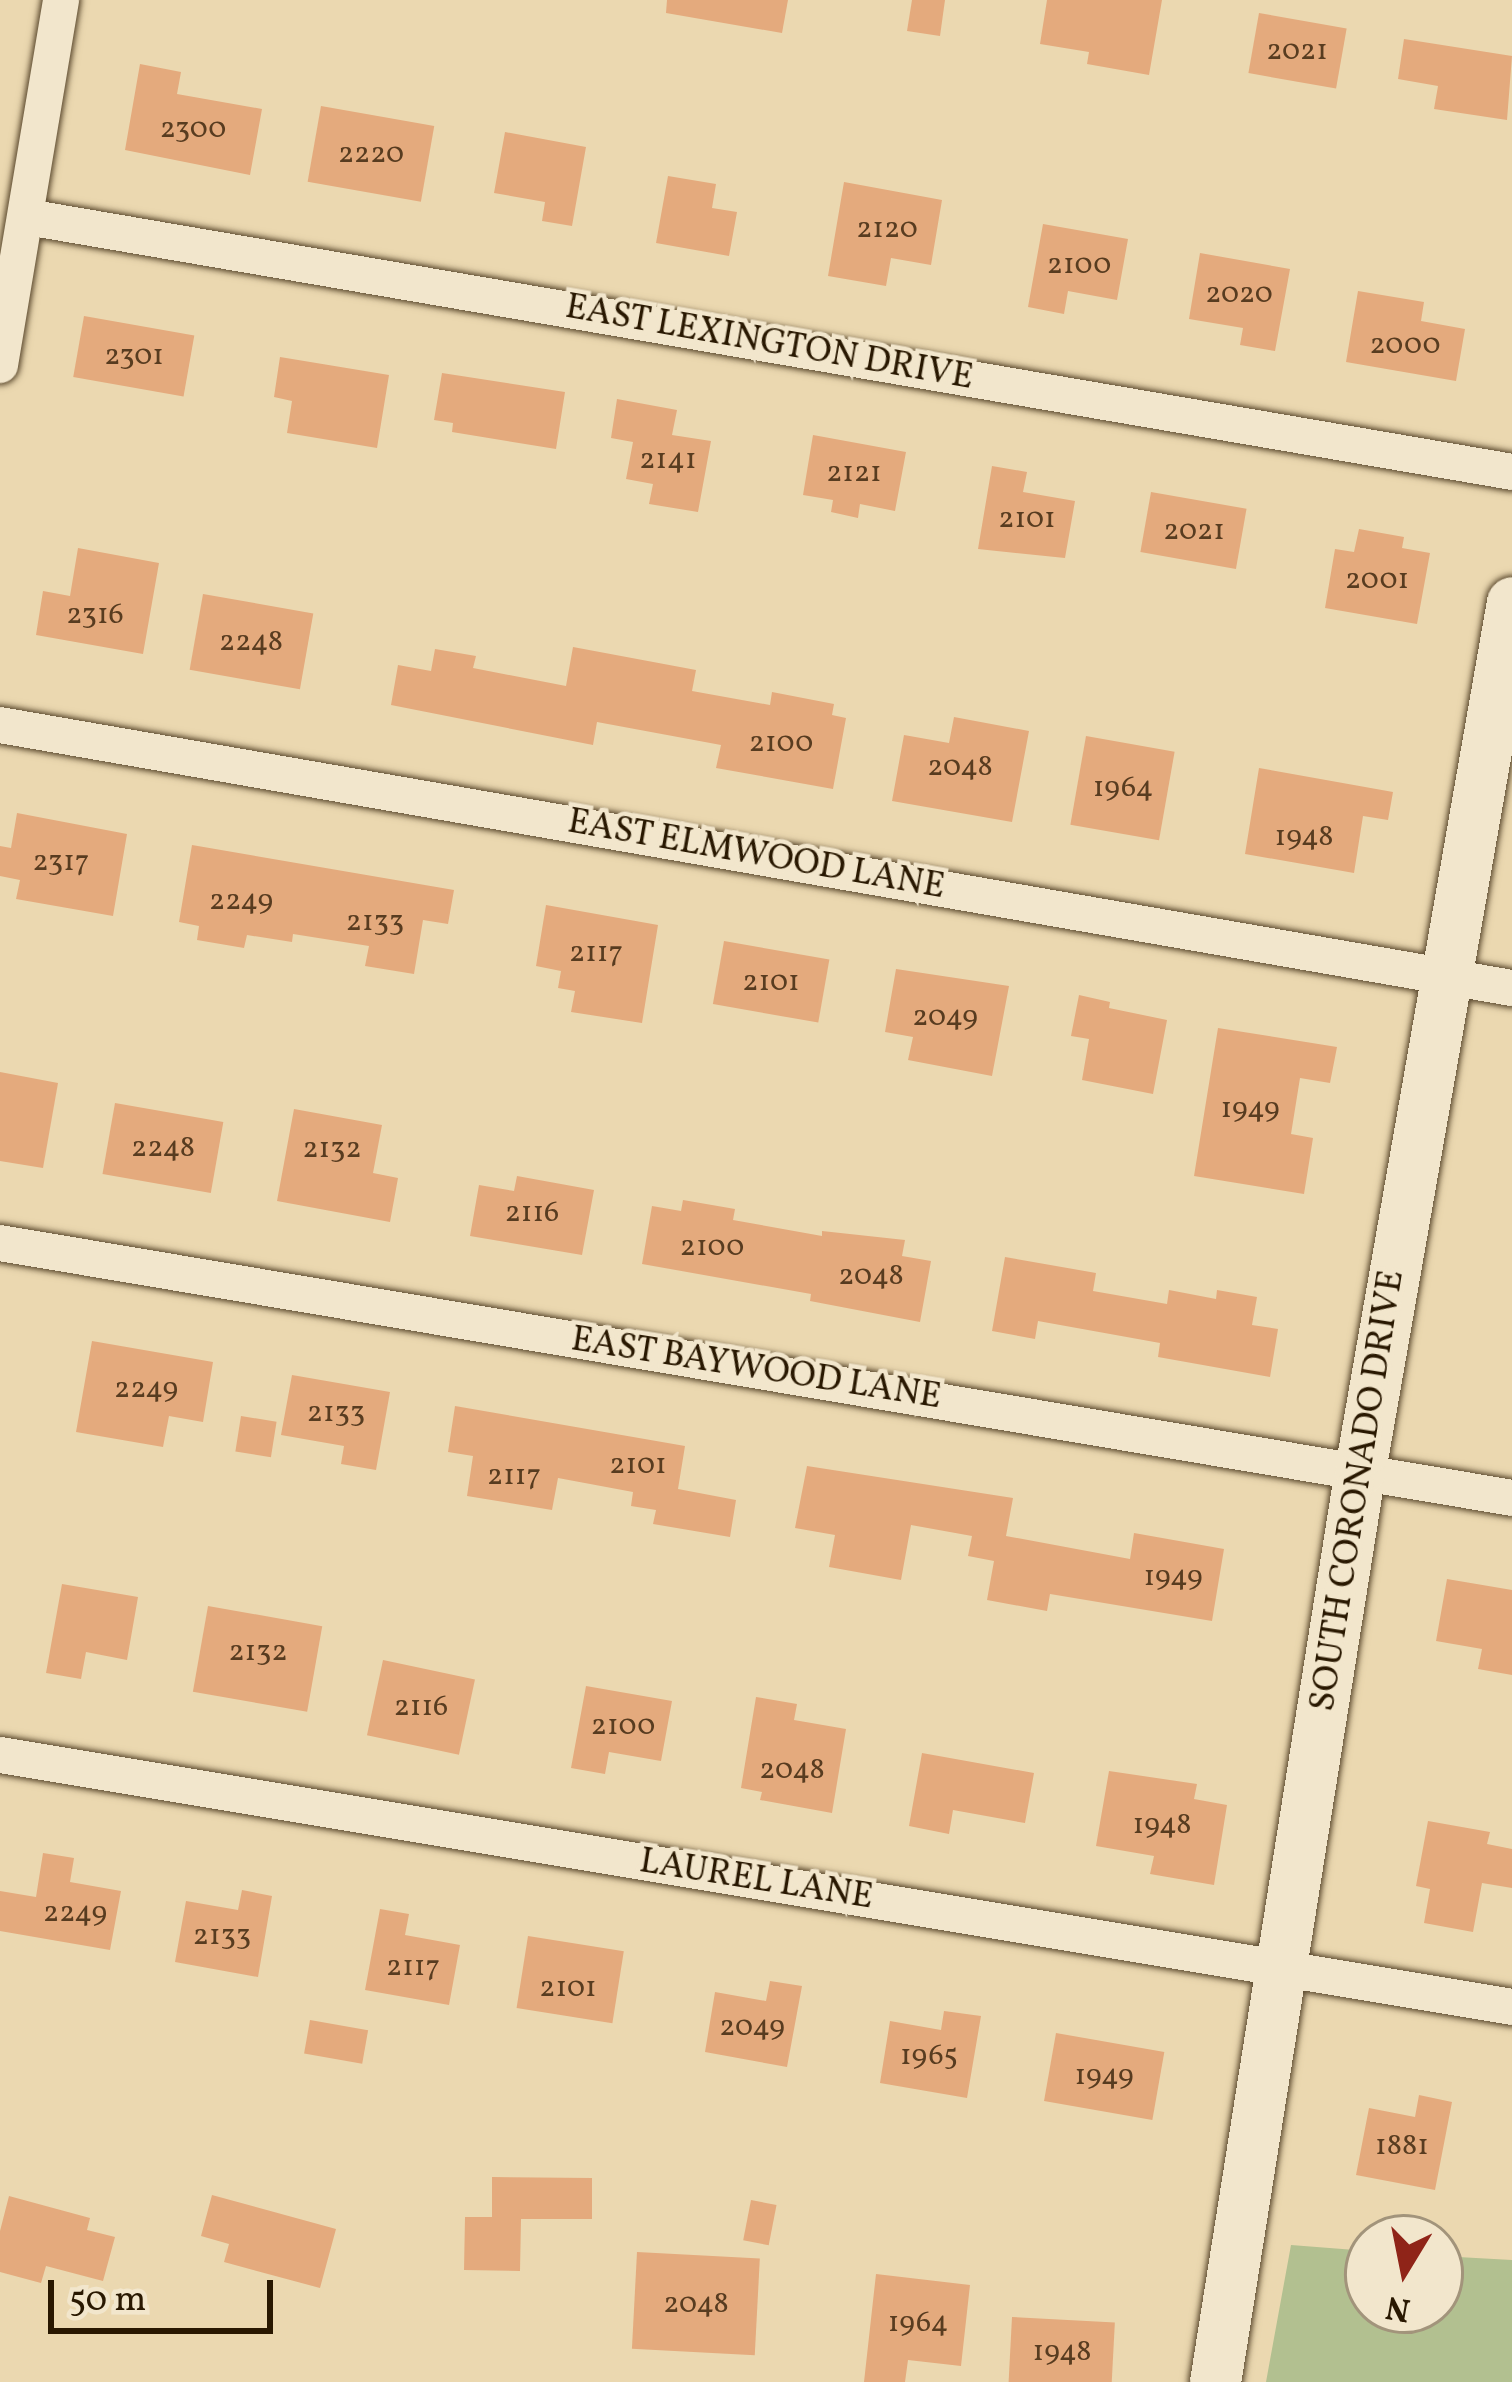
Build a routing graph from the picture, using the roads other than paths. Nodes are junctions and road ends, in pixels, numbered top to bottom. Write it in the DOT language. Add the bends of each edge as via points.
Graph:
graph roads {
  1 [pos="62,0"];
  2 [pos="27,217"];
  3 [pos="0,365"];
  4 [pos="1512,472"];
  5 [pos="1512,602"];
  6 [pos="0,725"];
  7 [pos="1446,977"];
  8 [pos="1512,988"];
  9 [pos="0,1244"];
  10 [pos="1360,1470"];
  11 [pos="1512,1498"];
  12 [pos="0,1755"];
  13 [pos="1283,1970"];
  14 [pos="1512,2007"];
  15 [pos="1215,2382"];
  1 -- 2 [label="street"];
  2 -- 3 [label="street"];
  2 -- 4 [label="street, EAST LEXINGTON DRIVE"];
  5 -- 7 [label="street, SOUTH CORONADO DRIVE"];
  6 -- 7 [label="street, EAST ELMWOOD LANE"];
  7 -- 8 [label="street, EAST ELMWOOD LANE"];
  7 -- 10 [label="street, SOUTH CORONADO DRIVE"];
  9 -- 10 [label="street, EAST BAYWOOD LANE"];
  10 -- 11 [label="street, EAST BAYWOOD LANE"];
  10 -- 13 [label="street, SOUTH CORONADO DRIVE"];
  12 -- 13 [label="street, LAUREL LANE"];
  13 -- 14 [label="street, LAUREL LANE"];
  13 -- 15 [label="street, SOUTH CORONADO DRIVE"];
}
